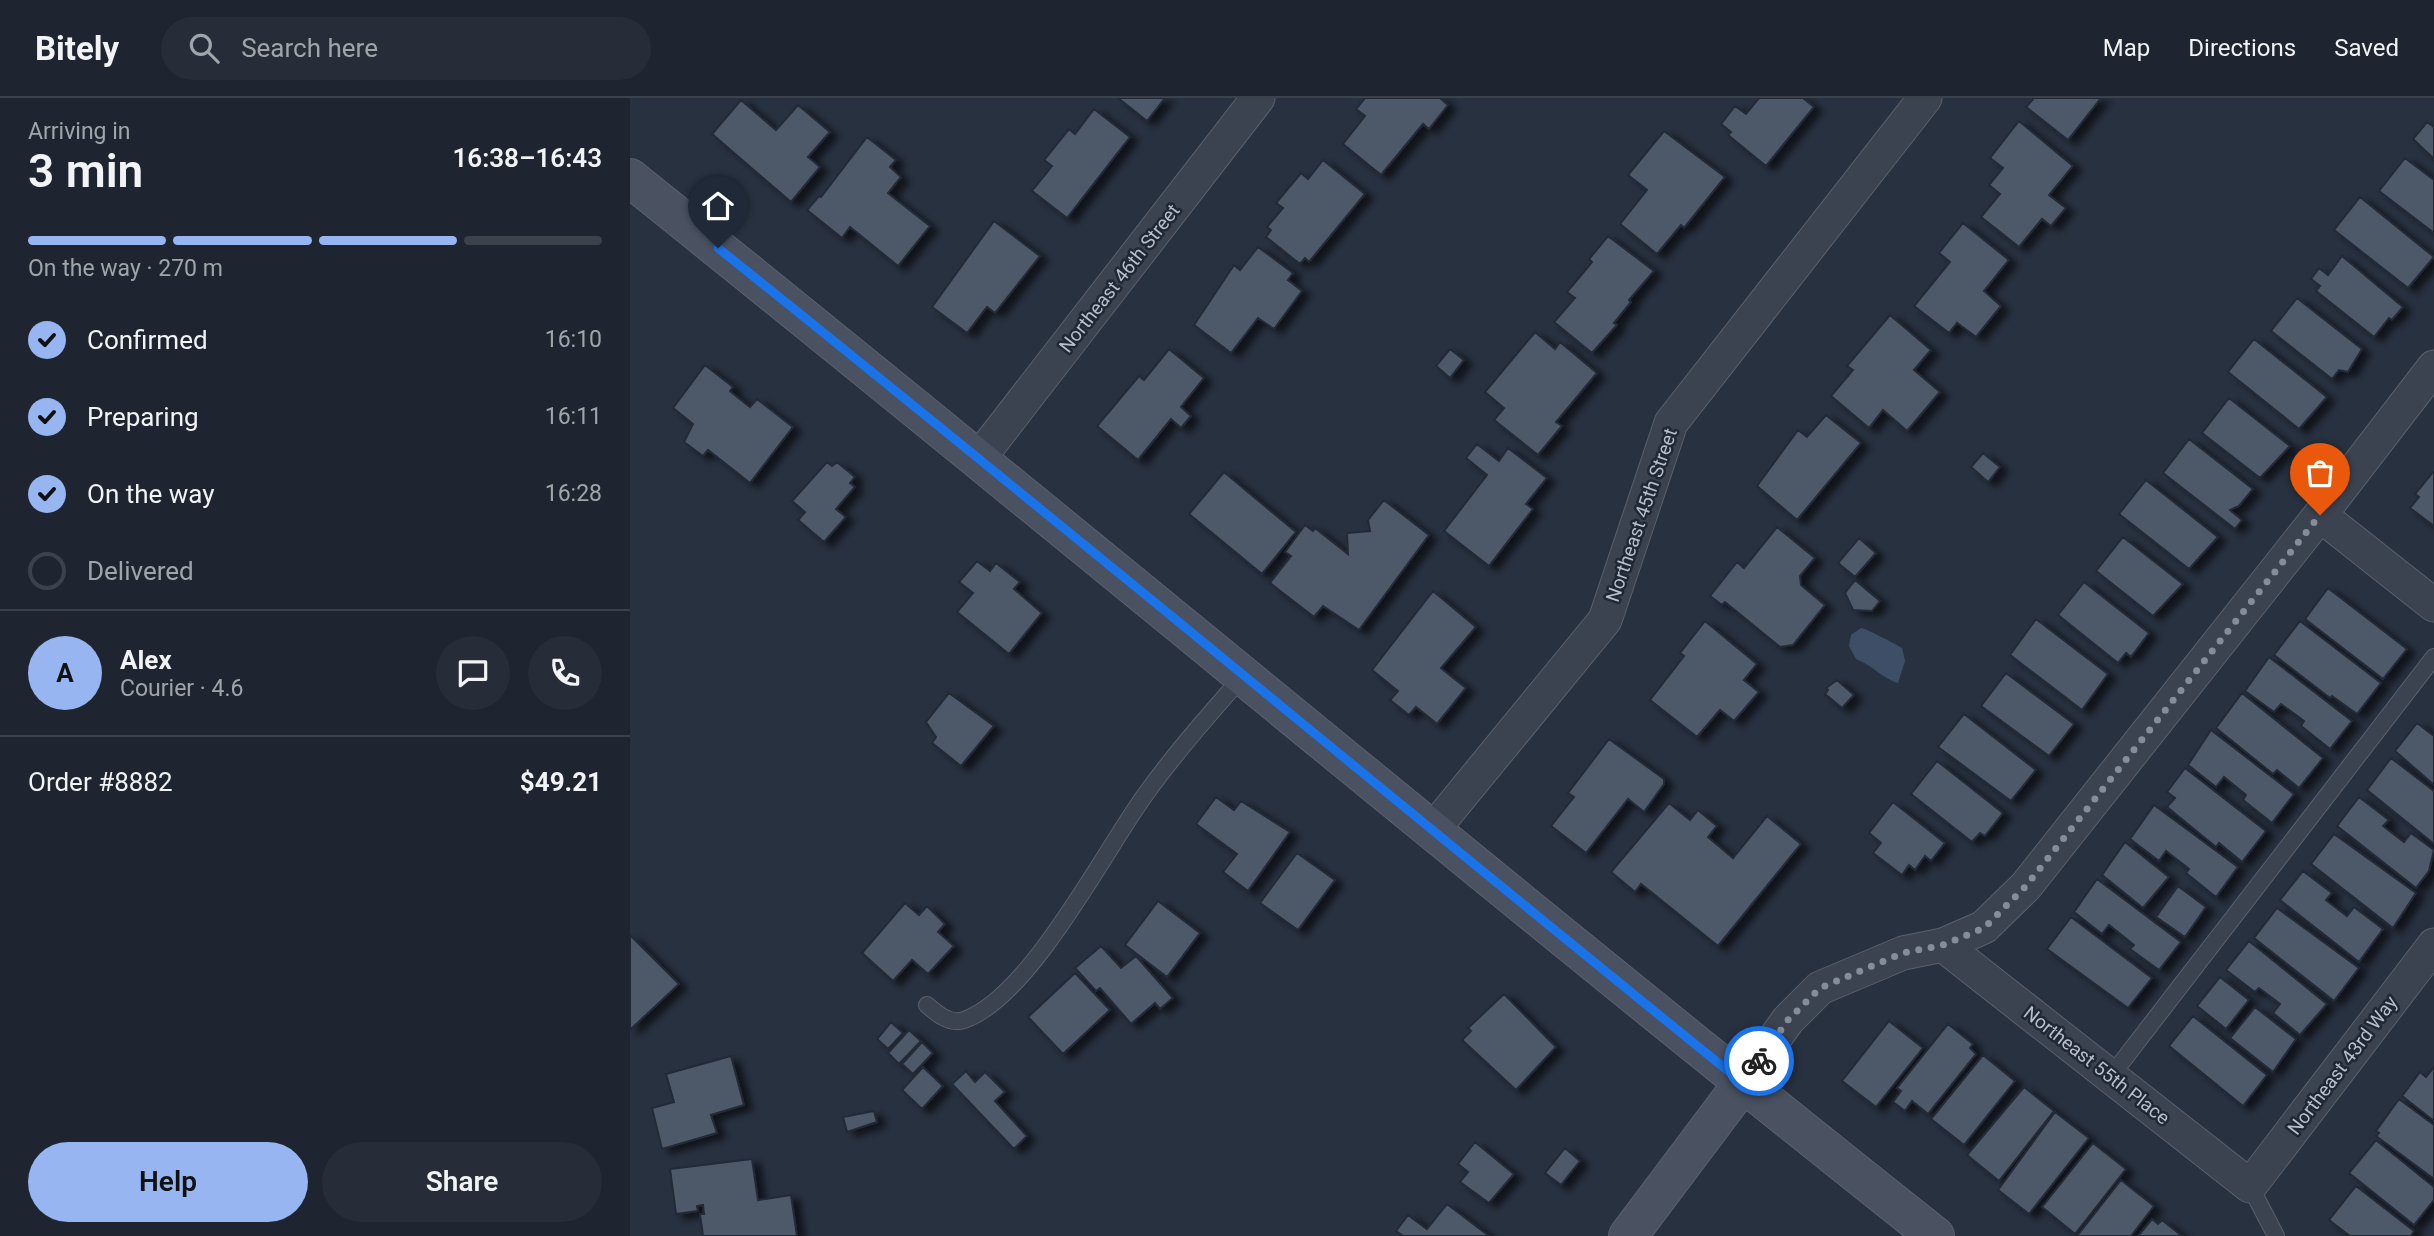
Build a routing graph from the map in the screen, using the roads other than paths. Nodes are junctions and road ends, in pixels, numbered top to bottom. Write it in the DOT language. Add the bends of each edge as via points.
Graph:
graph roads {
  1 [pos="1258,98"];
  2 [pos="1925,98"];
  3 [pos="630,178"];
  4 [pos="2434,367"];
  5 [pos="980,457"];
  6 [pos="2320,515"];
  7 [pos="2434,605"];
  8 [pos="2434,657"];
  9 [pos="1243,676"];
  10 [pos="1433,831"];
  11 [pos="1943,945"];
  12 [pos="2434,945"];
  13 [pos="927,1004"];
  14 [pos="2111,1076"];
  15 [pos="1743,1083"];
  16 [pos="2250,1186"];
  17 [pos="1628,1236"];
  18 [pos="1935,1236"];
  19 [pos="2276,1236"];
  1 -- 5 [label="street, Northeast 46th Street"];
  2 -- 10 [label="street, Northeast 45th Street" via="1671,423 1605,620"];
  3 -- 5 [label="street"];
  4 -- 6 [label="street"];
  5 -- 9 [label="street"];
  6 -- 7 [label="street"];
  6 -- 11 [label="street" via="2026,886 1984,928"];
  8 -- 14 [label="lane"];
  9 -- 10 [label="street"];
  9 -- 13 [label="lane" via="1171,759 1018,979 988,1007 961,1021 941,1017"];
  10 -- 15 [label="street"];
  11 -- 14 [label="street, Northeast 55th Place"];
  11 -- 15 [label="street" via="1903,953 1820,988 1788,1020"];
  12 -- 16 [label="street, Northeast 43rd Way"];
  14 -- 16 [label="street, Northeast 55th Place"];
  15 -- 17 [label="street"];
  15 -- 18 [label="street"];
  16 -- 19 [label="lane"];
}
